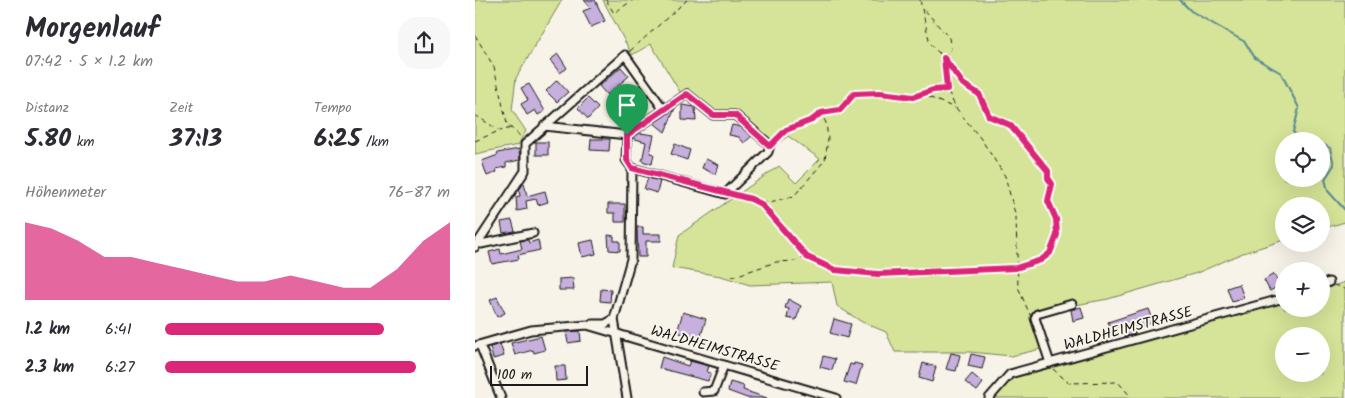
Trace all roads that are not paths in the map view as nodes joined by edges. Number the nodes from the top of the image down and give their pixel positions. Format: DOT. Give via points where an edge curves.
graph roads {
  1 [pos="664,110"];
  2 [pos="544,126"];
  3 [pos="627,135"];
  4 [pos="632,168"];
  5 [pos="533,233"];
  6 [pos="477,245"];
  7 [pos="1275,300"];
  8 [pos="1072,304"];
  9 [pos="614,319"];
  10 [pos="587,325"];
  11 [pos="617,334"];
  12 [pos="478,345"];
  13 [pos="1050,363"];
  14 [pos="724,365"];
  15 [pos="703,392"];
  16 [pos="501,398"];
  17 [pos="627,398"];
  18 [pos="836,398"];
  19 [pos="989,398"];
  1 -- 2 [label="street" via="625,55"];
  1 -- 3 [label="street"];
  1 -- 4 [label="street" via="687,94 713,115 735,115 770,146 768,152 725,194"];
  2 -- 3 [label="street"];
  2 -- 6 [label="street" via="525,144 525,171"];
  3 -- 4 [label="street" via="627,160"];
  4 -- 9 [label="street" via="631,259"];
  5 -- 6 [label="street"];
  7 -- 13 [label="street, WALDHEIMSTRASSE"];
  8 -- 13 [label="street" via="1037,314 1035,318"];
  9 -- 10 [label="street, WALDHEIMSTRASSE" via="605,324"];
  9 -- 11 [label="street"];
  10 -- 11 [label="street, WALDHEIMSTRASSE"];
  10 -- 12 [label="street, WALDHEIMSTRASSE" via="531,330"];
  11 -- 14 [label="street, WALDHEIMSTRASSE"];
  11 -- 17 [label="street"];
  12 -- 16 [label="street"];
  13 -- 19 [label="street, WALDHEIMSTRASSE" via="1010,374"];
  14 -- 15 [label="street" via="715,391"];
  14 -- 18 [label="street, WALDHEIMSTRASSE"];
}
